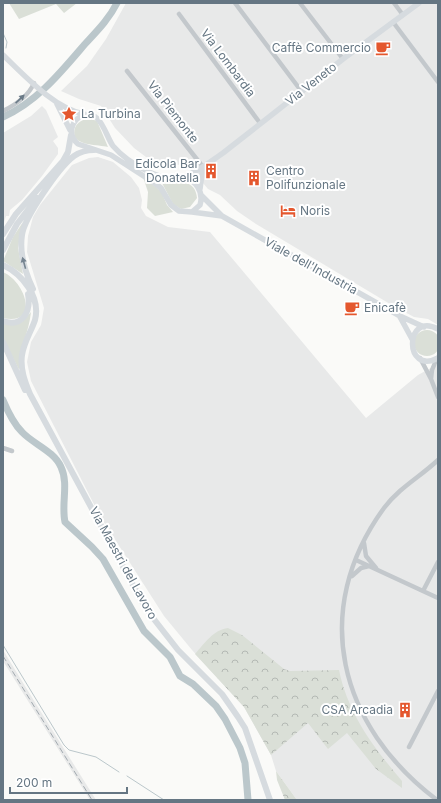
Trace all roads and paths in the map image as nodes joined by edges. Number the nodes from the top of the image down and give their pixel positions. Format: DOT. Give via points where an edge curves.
graph roads {
  1 [pos="235,3"];
  2 [pos="300,3"];
  3 [pos="394,3"];
  4 [pos="419,3"];
  5 [pos="179,14"];
  6 [pos="403,15"];
  7 [pos="393,22"];
  8 [pos="5,57"];
  9 [pos="343,59"];
  10 [pos="127,71"];
  11 [pos="438,82"];
  12 [pos="35,84"];
  13 [pos="302,92"];
  14 [pos="57,104"];
  15 [pos="3,111"];
  16 [pos="84,115"];
  17 [pos="260,123"];
  18 [pos="71,133"];
  19 [pos="94,150"];
  20 [pos="65,162"];
  21 [pos="203,167"];
  22 [pos="183,177"];
  23 [pos="200,192"];
  24 [pos="192,212"];
  25 [pos="222,216"];
  26 [pos="3,234"];
  27 [pos="3,250"];
  28 [pos="3,265"];
  29 [pos="3,269"];
  30 [pos="28,294"];
  31 [pos="36,314"];
  32 [pos="400,316"];
  33 [pos="3,321"];
  34 [pos="424,327"];
  35 [pos="438,329"];
  36 [pos="30,332"];
  37 [pos="412,339"];
  38 [pos="3,342"];
  39 [pos="420,358"];
  40 [pos="437,358"];
  41 [pos="431,379"];
  42 [pos="438,397"];
  43 [pos="50,430"];
  44 [pos="3,448"];
  45 [pos="12,451"];
  46 [pos="437,462"];
  47 [pos="364,542"];
  48 [pos="356,560"];
  49 [pos="438,562"];
  50 [pos="369,566"];
  51 [pos="378,570"];
  52 [pos="351,577"];
  53 [pos="423,591"];
  54 [pos="438,598"];
  55 [pos="438,691"];
  56 [pos="410,747"];
  57 [pos="270,800"];
  58 [pos="437,800"];
  1 -- 13 [label="street"];
  2 -- 9 [label="street"];
  3 -- 6 [label="street"];
  4 -- 6 [label="main road, Via Veneto"];
  5 -- 17 [label="street, Via Lombardia"];
  6 -- 7 [label="main road, Via Veneto"];
  7 -- 9 [label="main road, Via Veneto"];
  7 -- 11 [label="street"];
  8 -- 12 [label="main road, Viale dell'Industria"];
  9 -- 13 [label="main road, Via Veneto"];
  10 -- 21 [label="street, Via Piemonte"];
  12 -- 14 [label="main road, Viale dell'Industria"];
  15 -- 12 [label="street, one-way" via="20,100"];
  13 -- 17 [label="main road, Via Veneto"];
  14 -- 16 [label="main road, Viale dell'Industria"];
  14 -- 18 [label="main road, Viale dell'Industria"];
  16 -- 18 [label="main road" via="76,120"];
  16 -- 22 [label="main road, Viale dell'Industria" via="99,120 113,146 141,167 164,178"];
  17 -- 21 [label="main road, Via Veneto"];
  18 -- 19 [label="main road, Viale dell'Industria" via="78,144"];
  18 -- 20 [label="highway"];
  19 -- 20 [label="highway" via="82,152"];
  19 -- 24 [label="main road, Viale dell'Industria" via="113,156 156,184 176,210"];
  20 -- 26 [label="highway" via="16,214"];
  20 -- 27 [label="highway" via="17,224"];
  31 -- 20 [label="highway, one-way" via="35,295 22,260 22,234 30,214"];
  21 -- 22 [label="main road, Via Veneto"];
  21 -- 23 [label="main road"];
  22 -- 23 [label="main road, Viale dell'Industria" via="192,181"];
  23 -- 24 [label="main road" via="200,205"];
  23 -- 25 [label="main road, Viale dell'Industria"];
  24 -- 25 [label="main road, Viale dell'Industria"];
  25 -- 32 [label="main road, Viale dell'Industria"];
  28 -- 31 [label="highway" via="12,269 26,284 34,299"];
  29 -- 30 [label="highway" via="18,279"];
  30 -- 33 [label="highway" via="28,308 22,320 14,323"];
  30 -- 36 [label="highway" via="32,310"];
  31 -- 36 [label="highway"];
  32 -- 34 [label="main road, Viale dell'Industria"];
  32 -- 37 [label="main road"];
  34 -- 35 [label="main road, Viale dell'Industria"];
  34 -- 37 [label="main road" via="419,329"];
  36 -- 43 [label="highway, Via Maestri del Lavoro" via="22,356 23,375 30,394"];
  37 -- 39 [label="main road" via="412,348"];
  38 -- 43 [label="highway" via="22,386"];
  39 -- 40 [label="main road" via="428,361"];
  39 -- 41 [label="street"];
  40 -- 41 [label="street"];
  41 -- 42 [label="street"];
  43 -- 57 [label="highway, Via Maestri del Lavoro" via="146,609 178,650 222,694 245,728"];
  44 -- 45 [label="street"];
  46 -- 47 [label="street" via="394,495"];
  47 -- 48 [label="street"];
  47 -- 51 [label="street" via="366,556"];
  48 -- 50 [label="street"];
  48 -- 52 [label="street"];
  49 -- 53 [label="street"];
  50 -- 51 [label="street"];
  50 -- 52 [label="street" via="361,568"];
  51 -- 53 [label="street"];
  52 -- 58 [label="street" via="342,618 346,671 356,699 370,730 382,747 411,779"];
  53 -- 54 [label="street"];
  55 -- 56 [label="street"];
}
